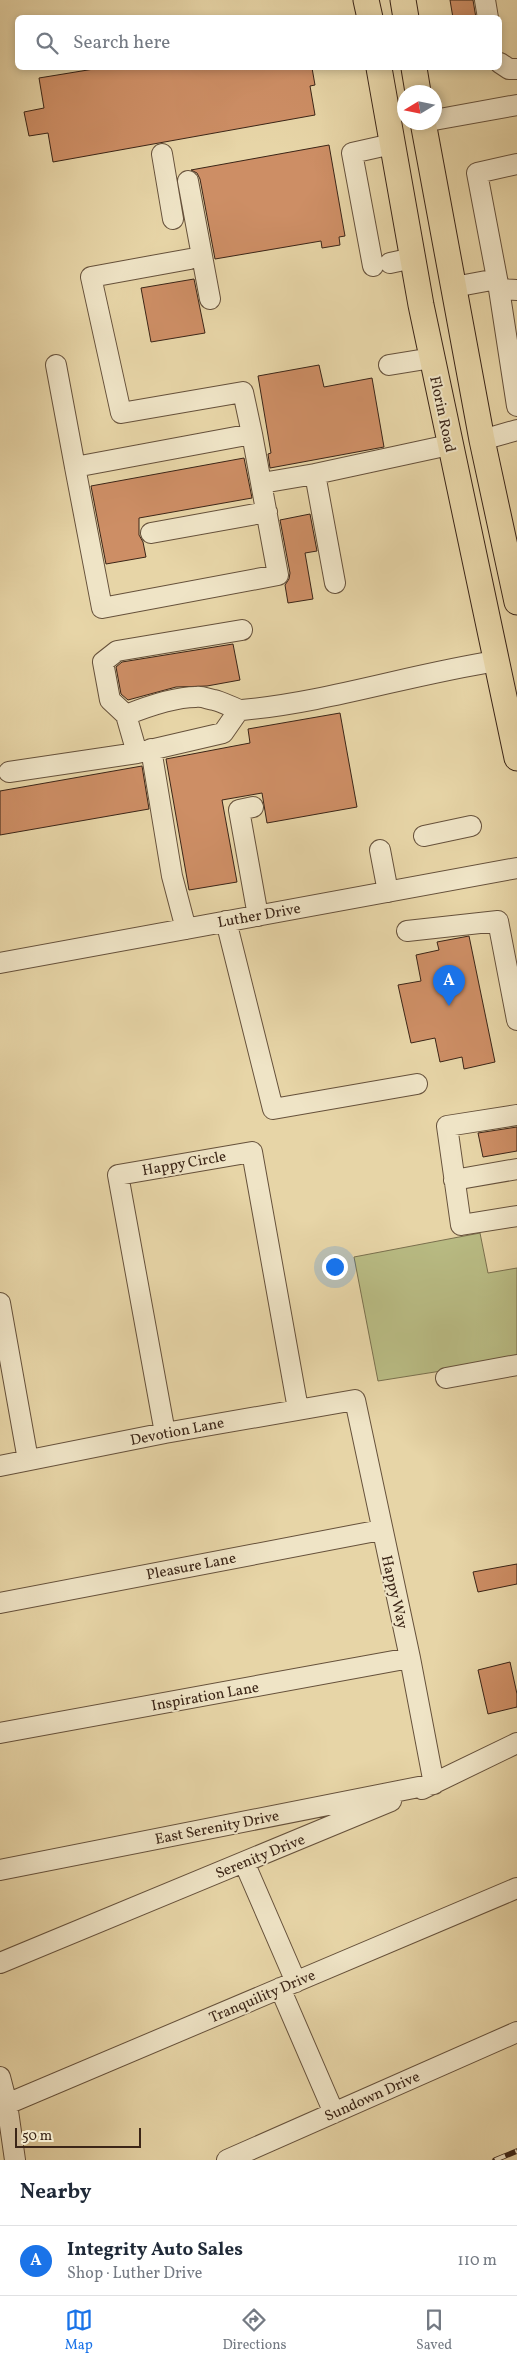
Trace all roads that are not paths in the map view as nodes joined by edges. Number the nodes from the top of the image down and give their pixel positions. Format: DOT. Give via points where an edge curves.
graph roads {
  1 [pos="403,0"];
  2 [pos="485,0"];
  3 [pos="406,15"];
  4 [pos="488,15"];
  5 [pos="502,64"];
  6 [pos="517,69"];
  7 [pos="379,70"];
  8 [pos="389,70"];
  9 [pos="414,70"];
  10 [pos="417,85"];
  11 [pos="397,96"];
  12 [pos="517,105"];
  13 [pos="442,119"];
  14 [pos="424,130"];
  15 [pos="392,144"];
  16 [pos="162,154"];
  17 [pos="517,164"];
  18 [pos="188,181"];
  19 [pos="173,219"];
  20 [pos="446,245"];
  21 [pos="190,259"];
  22 [pos="392,262"];
  23 [pos="504,286"];
  24 [pos="454,287"];
  25 [pos="210,299"];
  26 [pos="432,358"];
  27 [pos="56,365"];
  28 [pos="389,365"];
  29 [pos="517,406"];
  30 [pos="517,430"];
  31 [pos="252,434"];
  32 [pos="482,440"];
  33 [pos="450,445"];
  34 [pos="75,467"];
  35 [pos="315,474"];
  36 [pos="262,483"];
  37 [pos="267,512"];
  38 [pos="151,532"];
  39 [pos="335,583"];
  40 [pos="517,602"];
  41 [pos="242,630"];
  42 [pos="497,661"];
  43 [pos="511,700"];
  44 [pos="239,710"];
  45 [pos="126,715"];
  46 [pos="144,751"];
  47 [pos="517,758"];
  48 [pos="9,772"];
  49 [pos="253,807"];
  50 [pos="471,826"];
  51 [pos="424,836"];
  52 [pos="380,850"];
  53 [pos="517,868"];
  54 [pos="388,892"];
  55 [pos="258,916"];
  56 [pos="226,921"];
  57 [pos="186,929"];
  58 [pos="407,931"];
  59 [pos="0,963"];
  60 [pos="517,1020"];
  61 [pos="418,1084"];
  62 [pos="517,1115"];
  63 [pos="517,1169"];
  64 [pos="454,1180"];
  65 [pos="517,1216"];
  66 [pos="0,1302"];
  67 [pos="517,1365"];
  68 [pos="446,1378"];
  69 [pos="355,1400"];
  70 [pos="298,1409"];
  71 [pos="165,1433"];
  72 [pos="28,1460"];
  73 [pos="0,1466"];
  74 [pos="381,1530"];
  75 [pos="0,1603"];
  76 [pos="410,1658"];
  77 [pos="0,1734"];
  78 [pos="517,1742"];
  79 [pos="434,1784"];
  80 [pos="244,1862"];
  81 [pos="0,1870"];
  82 [pos="517,1888"];
  83 [pos="0,1963"];
  84 [pos="288,1985"];
  85 [pos="517,2032"];
  86 [pos="0,2077"];
  87 [pos="7,2104"];
  88 [pos="334,2113"];
  89 [pos="16,2160"];
  90 [pos="227,2160"];
  1 -- 3 [label="main road"];
  2 -- 4 [label="street"];
  5 -- 6 [label="street"];
  7 -- 15 [label="main road, Florin Road"];
  8 -- 11 [label="main road"];
  9 -- 10 [label="main road"];
  12 -- 13 [label="street"];
  14 -- 20 [label="main road"];
  15 -- 20 [label="main road" via="406,147 412,155 431,233"];
  15 -- 22 [label="main road, Florin Road"];
  15 -- 22 [label="street" via="352,153"];
  16 -- 19 [label="street"];
  17 -- 23 [label="street" via="477,173"];
  18 -- 25 [label="street"];
  20 -- 24 [label="main road"];
  21 -- 31 [label="street" via="91,278 121,413 243,392"];
  22 -- 26 [label="main road, Florin Road"];
  23 -- 24 [label="street"];
  23 -- 29 [label="street"];
  24 -- 32 [label="main road"];
  26 -- 28 [label="street"];
  26 -- 33 [label="main road, Florin Road"];
  27 -- 34 [label="street"];
  30 -- 32 [label="street"];
  31 -- 34 [label="street"];
  31 -- 36 [label="street"];
  32 -- 40 [label="main road"];
  33 -- 35 [label="street"];
  33 -- 42 [label="main road, Florin Road"];
  34 -- 37 [label="street" via="102,608 278,575"];
  35 -- 36 [label="street"];
  35 -- 39 [label="street"];
  36 -- 37 [label="street"];
  37 -- 38 [label="street"];
  41 -- 45 [label="street" via="117,651 103,662 110,700"];
  42 -- 43 [label="main road, Florin Road"];
  42 -- 44 [label="street" via="354,692"];
  43 -- 47 [label="main road, Florin Road"];
  44 -- 45 [label="street" via="226,702 196,696 145,707"];
  44 -- 46 [label="street" via="223,733"];
  45 -- 46 [label="street"];
  46 -- 48 [label="street"];
  46 -- 57 [label="street"];
  49 -- 55 [label="street" via="239,810"];
  50 -- 51 [label="street"];
  52 -- 54 [label="street"];
  53 -- 54 [label="street, Luther Drive"];
  54 -- 55 [label="street, Luther Drive"];
  55 -- 56 [label="street, Luther Drive"];
  56 -- 57 [label="street, Luther Drive"];
  56 -- 61 [label="street" via="273,1109"];
  57 -- 59 [label="street, Luther Drive"];
  58 -- 60 [label="street" via="498,920"];
  62 -- 64 [label="street" via="447,1126"];
  63 -- 64 [label="street"];
  64 -- 65 [label="street" via="461,1225"];
  66 -- 72 [label="street"];
  67 -- 68 [label="street"];
  69 -- 70 [label="street, Devotion Lane"];
  69 -- 74 [label="street, Happy Way"];
  70 -- 71 [label="street, Devotion Lane"];
  70 -- 71 [label="street, Happy Circle" via="252,1152 118,1175"];
  71 -- 72 [label="street, Devotion Lane"];
  72 -- 73 [label="street, Devotion Lane"];
  74 -- 75 [label="street, Pleasure Lane"];
  74 -- 76 [label="street, Happy Way"];
  76 -- 77 [label="street, Inspiration Lane"];
  76 -- 79 [label="street, Happy Way"];
  78 -- 79 [label="street, Serenity Drive"];
  79 -- 80 [label="street, Serenity Drive"];
  79 -- 81 [label="street, East Serenity Drive"];
  80 -- 83 [label="street, Serenity Drive"];
  80 -- 84 [label="street"];
  82 -- 84 [label="street, Tranquility Drive"];
  84 -- 87 [label="street, Tranquility Drive"];
  84 -- 88 [label="street"];
  85 -- 88 [label="street, Sundown Drive"];
  86 -- 87 [label="street"];
  87 -- 89 [label="street"];
  88 -- 90 [label="street, Sundown Drive"];
}
